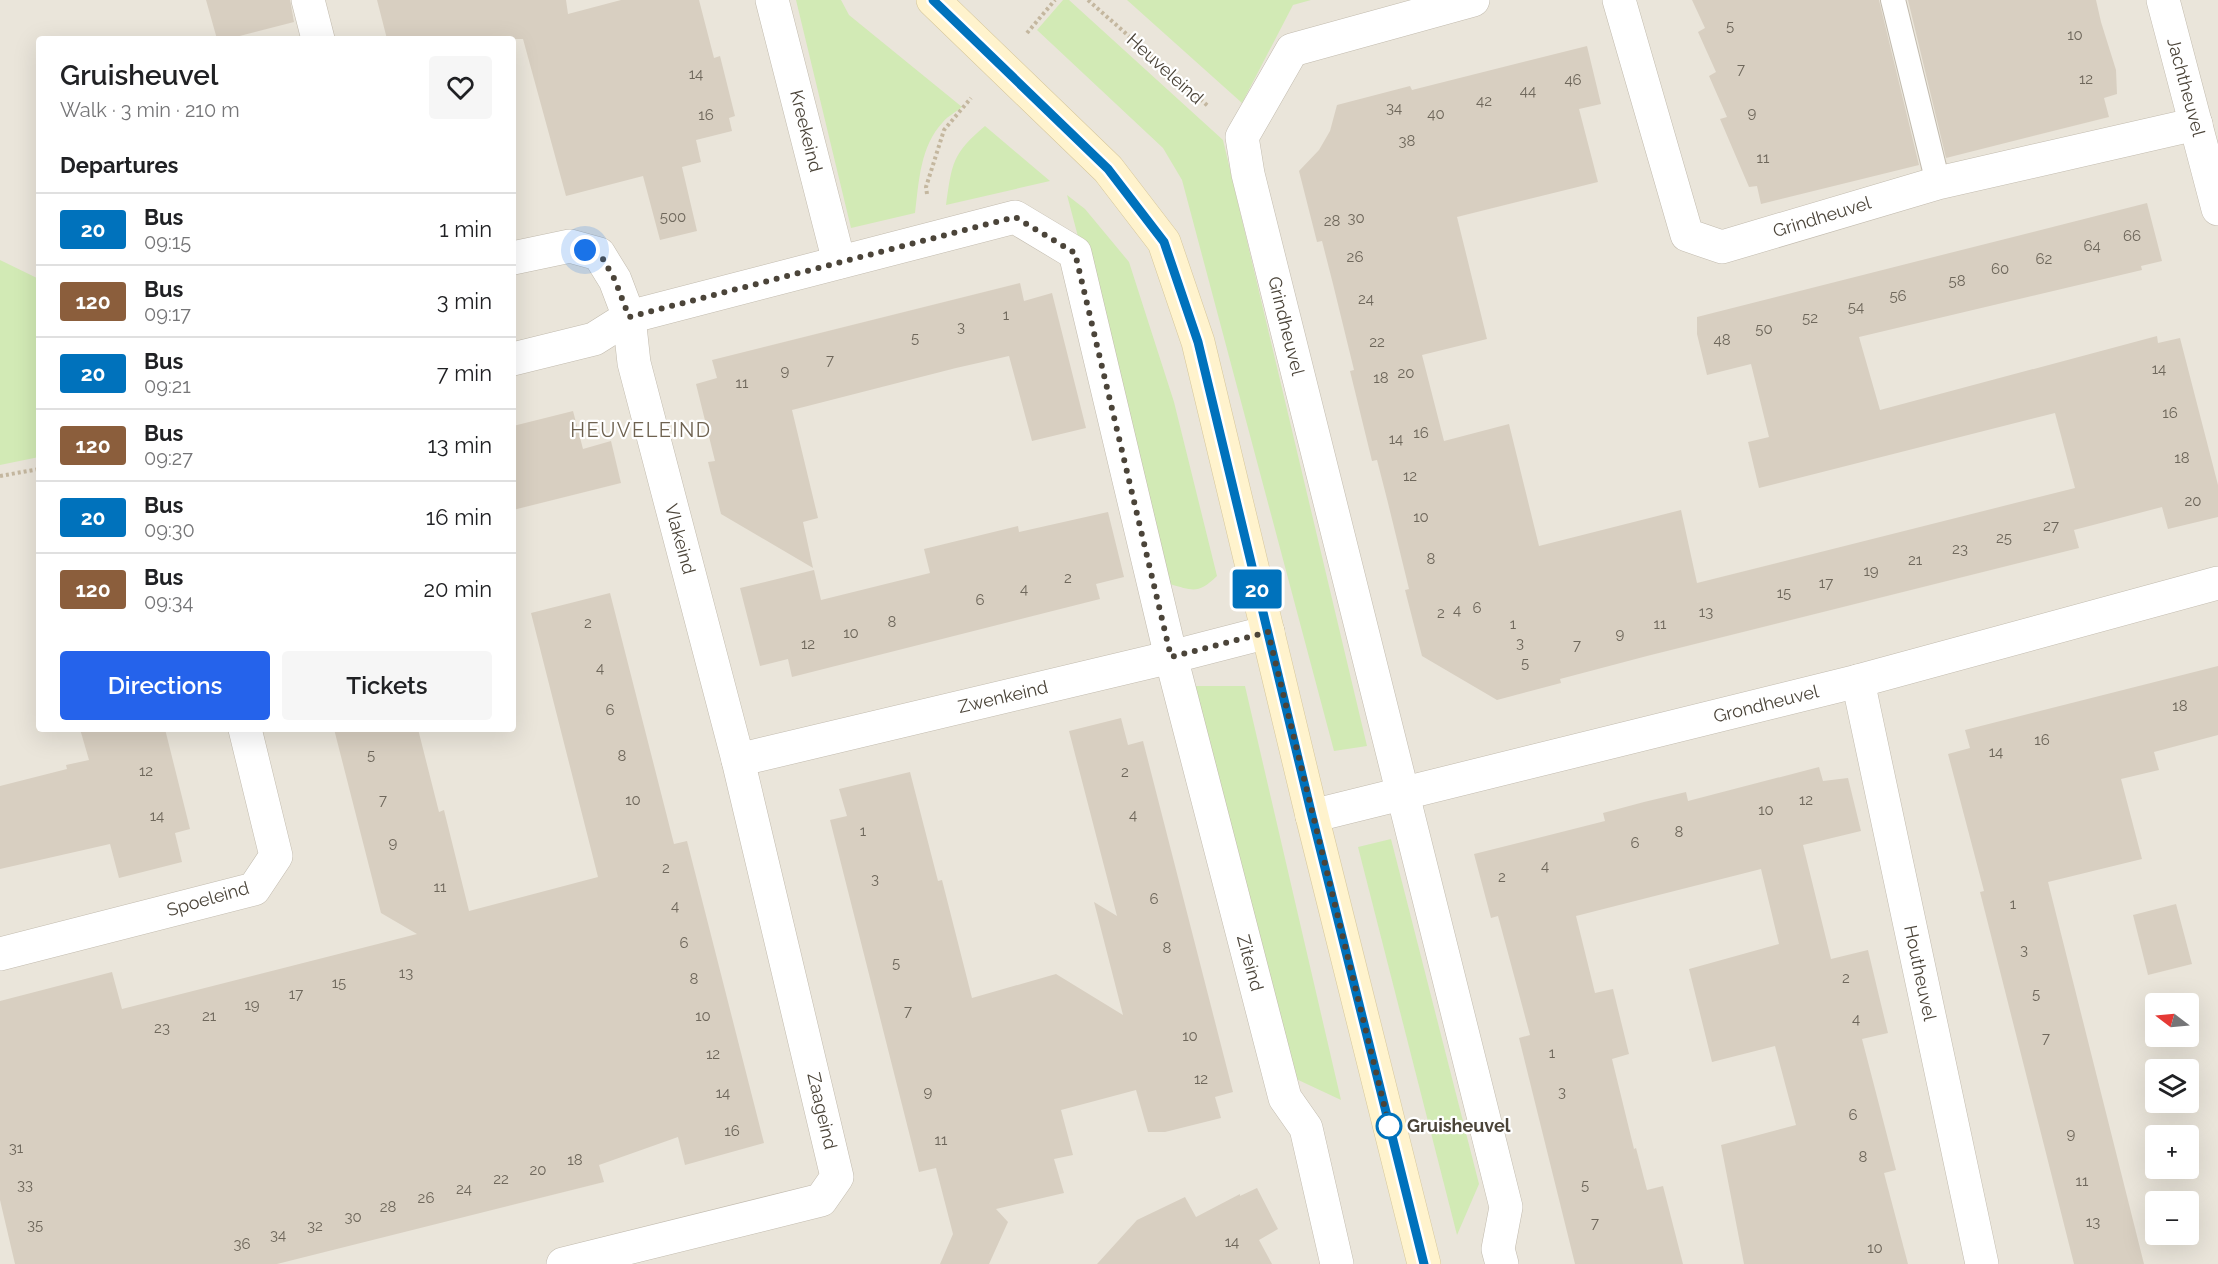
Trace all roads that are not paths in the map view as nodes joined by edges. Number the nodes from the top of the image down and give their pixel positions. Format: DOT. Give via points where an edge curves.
graph roads {
  1 [pos="308,0"];
  2 [pos="772,0"];
  3 [pos="933,0"];
  4 [pos="1473,0"];
  5 [pos="1619,0"];
  6 [pos="1893,0"];
  7 [pos="2163,0"];
  8 [pos="317,36"];
  9 [pos="2196,124"];
  10 [pos="1938,183"];
  11 [pos="2218,209"];
  12 [pos="516,257"];
  13 [pos="839,262"];
  14 [pos="629,317"];
  15 [pos="516,358"];
  16 [pos="2218,583"];
  17 [pos="1268,632"];
  18 [pos="1171,657"];
  19 [pos="1858,681"];
  20 [pos="246,732"];
  21 [pos="738,760"];
  22 [pos="1402,794"];
  23 [pos="1312,816"];
  24 [pos="0,954"];
  25 [pos="563,1264"];
  26 [pos="1337,1264"];
  27 [pos="1424,1264"];
  28 [pos="1502,1264"];
  29 [pos="1982,1264"];
  1 -- 8 [label="street"];
  2 -- 13 [label="street, Kreekeind"];
  3 -- 17 [label="street" via="1108,169 1164,242 1198,342"];
  4 -- 22 [label="street, Grindheuvel" via="1292,50 1242,137"];
  5 -- 10 [label="street, Grindheuvel" via="1687,235 1722,247"];
  6 -- 10 [label="lane"];
  7 -- 9 [label="street, Jachtheuvel"];
  9 -- 10 [label="street, Grindheuvel"];
  9 -- 11 [label="street, Jachtheuvel"];
  12 -- 14 [label="street, Vlakeind" via="570,246 600,254"];
  13 -- 14 [label="street, Ziteind"];
  13 -- 18 [label="street, Ziteind" via="1015,217 1075,253"];
  14 -- 15 [label="street, Ziteind" via="594,339"];
  14 -- 21 [label="street, Vlakeind" via="634,363"];
  16 -- 19 [label="street, Grondheuvel"];
  17 -- 18 [label="street, Zwenkeind"];
  17 -- 23 [label="street"];
  18 -- 21 [label="street, Zwenkeind"];
  18 -- 26 [label="street, Ziteind" via="1285,1098 1306,1128"];
  19 -- 22 [label="street, Grondheuvel"];
  19 -- 29 [label="street, Houtheuvel"];
  20 -- 24 [label="street, Spoeleind" via="276,856 254,889"];
  21 -- 25 [label="street, Zaageind" via="837,1177 821,1200"];
  22 -- 23 [label="street, Grondheuvel"];
  22 -- 28 [label="street" via="1506,1207 1498,1249"];
  23 -- 27 [label="street"];
}
